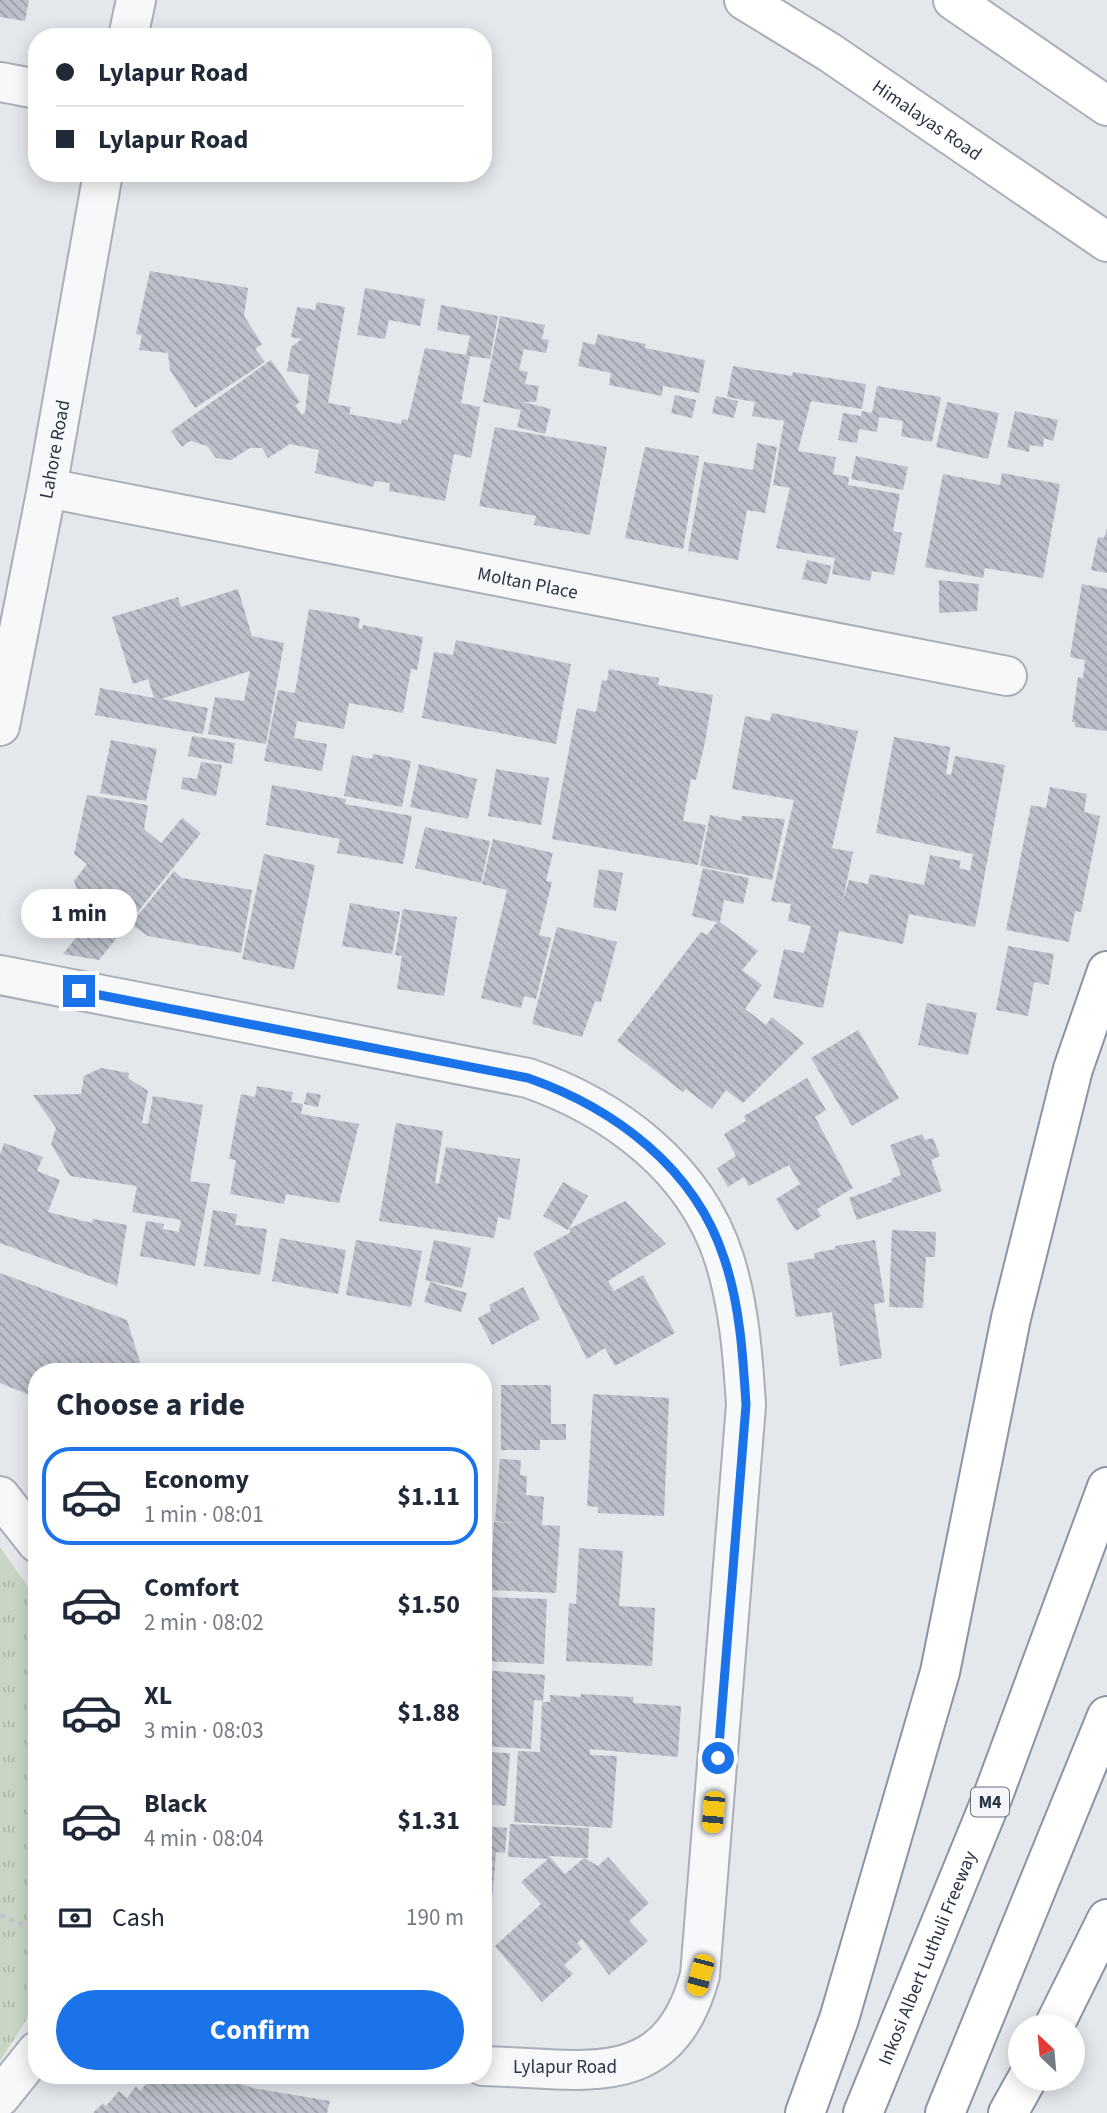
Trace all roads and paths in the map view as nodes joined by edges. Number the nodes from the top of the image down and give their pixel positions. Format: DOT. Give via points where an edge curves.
graph roads {
  1 [pos="136,0"];
  2 [pos="744,0"];
  3 [pos="953,0"];
  4 [pos="130,28"];
  5 [pos="1062,76"];
  6 [pos="0,82"];
  7 [pos="28,87"];
  8 [pos="1107,87"];
  9 [pos="1107,106"];
  10 [pos="101,182"];
  11 [pos="1107,242"];
  12 [pos="47,488"];
  13 [pos="1007,676"];
  14 [pos="0,726"];
  15 [pos="1107,971"];
  16 [pos="0,975"];
  17 [pos="1107,1487"];
  18 [pos="0,1496"];
  19 [pos="28,1532"];
  20 [pos="1107,1716"];
  21 [pos="0,1915"];
  22 [pos="1107,1919"];
  23 [pos="28,1926"];
  24 [pos="1060,2014"];
  25 [pos="28,2062"];
  26 [pos="492,2066"];
  27 [pos="1020,2091"];
  28 [pos="0,2098"];
  29 [pos="805,2113"];
  30 [pos="863,2113"];
  31 [pos="945,2113"];
  32 [pos="1008,2113"];
  1 -- 4 [label="street"];
  2 -- 11 [label="main road, Himalayas Road" via="829,52"];
  3 -- 5 [label="main road"];
  5 -- 8 [label="main road"];
  5 -- 9 [label="main road"];
  6 -- 7 [label="street"];
  10 -- 12 [label="street, Lahore Road"];
  12 -- 13 [label="street, Moltan Place"];
  12 -- 14 [label="street, Lahore Road"];
  15 -- 29 [label="main road" via="1073,1069 1011,1318 940,1672 839,2019"];
  16 -- 26 [label="street, Lylapur Road" via="528,1078 567,1092 640,1139 674,1169 711,1226 737,1314 746,1405 697,1987 684,2020 649,2057 605,2068"];
  17 -- 30 [label="main road, Inkosi Albert Luthuli Freeway / M4" via="994,1793"];
  18 -- 19 [label="street"];
  20 -- 31 [label="main road"];
  21 -- 23 [label="path"];
  22 -- 24 [label="main road"];
  25 -- 28 [label="street"];
  27 -- 32 [label="main road"];
}
